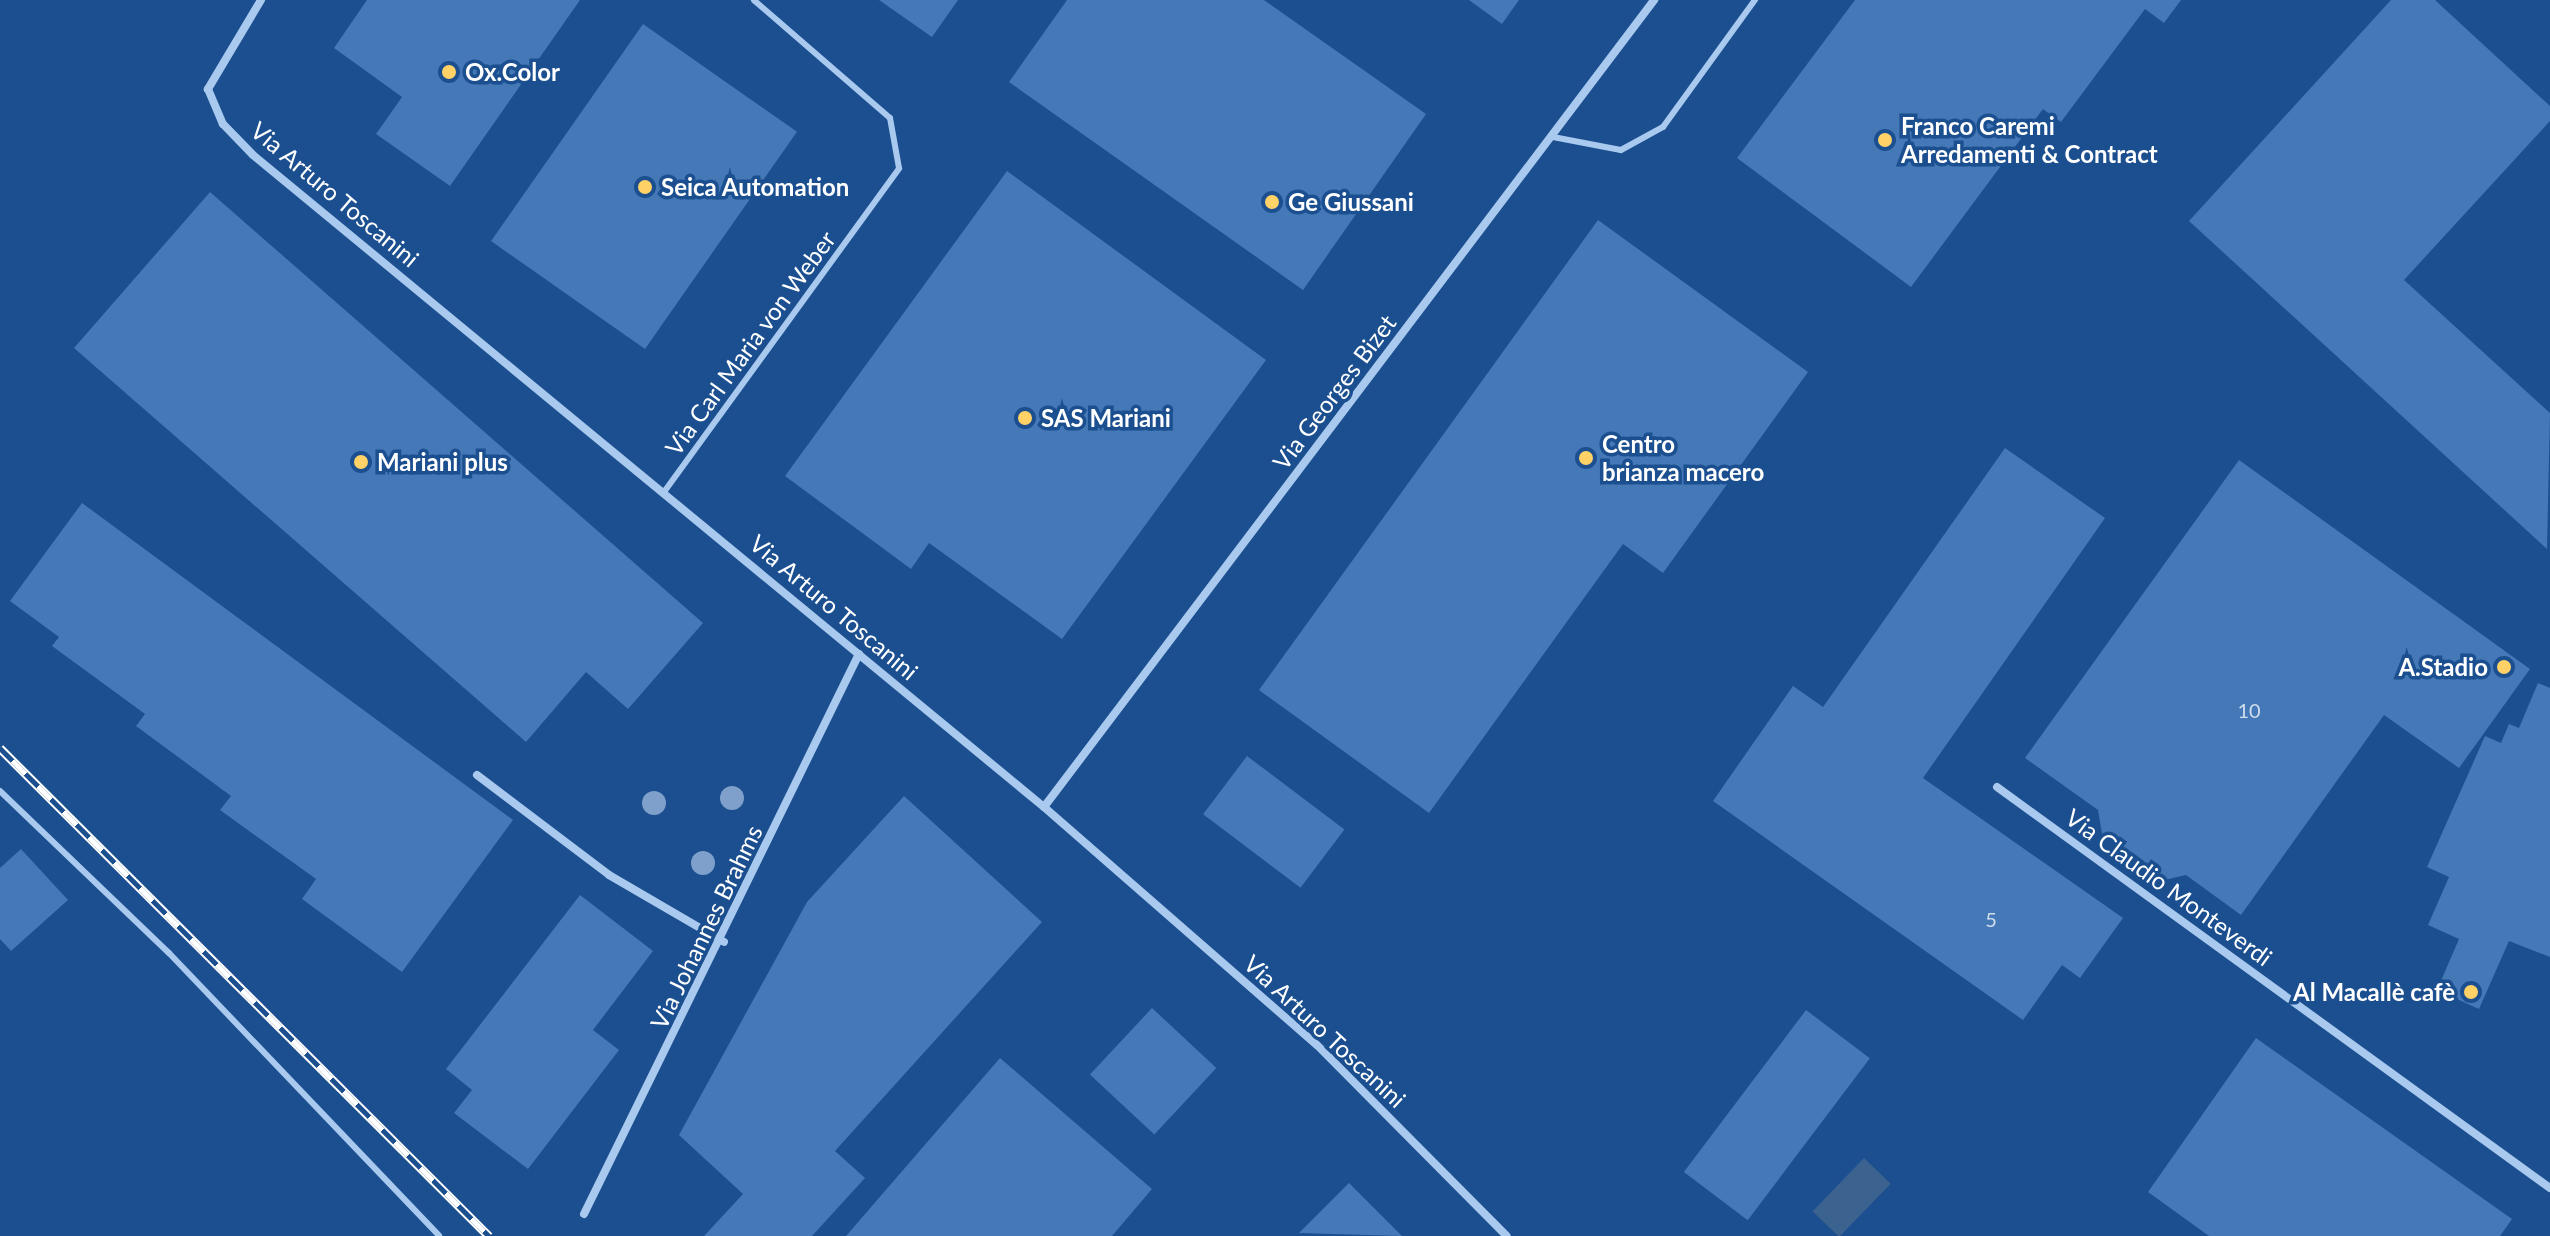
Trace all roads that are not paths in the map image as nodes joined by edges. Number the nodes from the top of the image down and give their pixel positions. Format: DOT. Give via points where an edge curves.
graph roads {
  1 [pos="261,0"];
  2 [pos="754,0"];
  3 [pos="1654,0"];
  4 [pos="1755,0"];
  5 [pos="1553,137"];
  6 [pos="664,492"];
  7 [pos="859,654"];
  8 [pos="477,775"];
  9 [pos="1997,787"];
  10 [pos="0,791"];
  11 [pos="1044,807"];
  12 [pos="724,942"];
  13 [pos="2550,1188"];
  14 [pos="584,1214"];
  15 [pos="439,1236"];
  16 [pos="1507,1236"];
  1 -- 6 [label="street, Via Arturo Toscanini" via="208,89 223,124"];
  2 -- 6 [label="lane, Via Carl Maria von Weber" via="890,118 899,168"];
  3 -- 5 [label="street, Via Georges Bizet"];
  4 -- 5 [label="lane" via="1663,127 1621,150"];
  5 -- 11 [label="street, Via Georges Bizet"];
  6 -- 7 [label="street, Via Arturo Toscanini"];
  7 -- 11 [label="street, Via Arturo Toscanini"];
  7 -- 12 [label="street, Via Johannes Brahms"];
  8 -- 12 [label="street" via="609,875"];
  9 -- 13 [label="street, Via Claudio Monteverdi"];
  10 -- 15 [label="lane" via="169,953"];
  11 -- 16 [label="street, Via Arturo Toscanini" via="1317,1045"];
  12 -- 14 [label="street, Via Johannes Brahms"];
}
